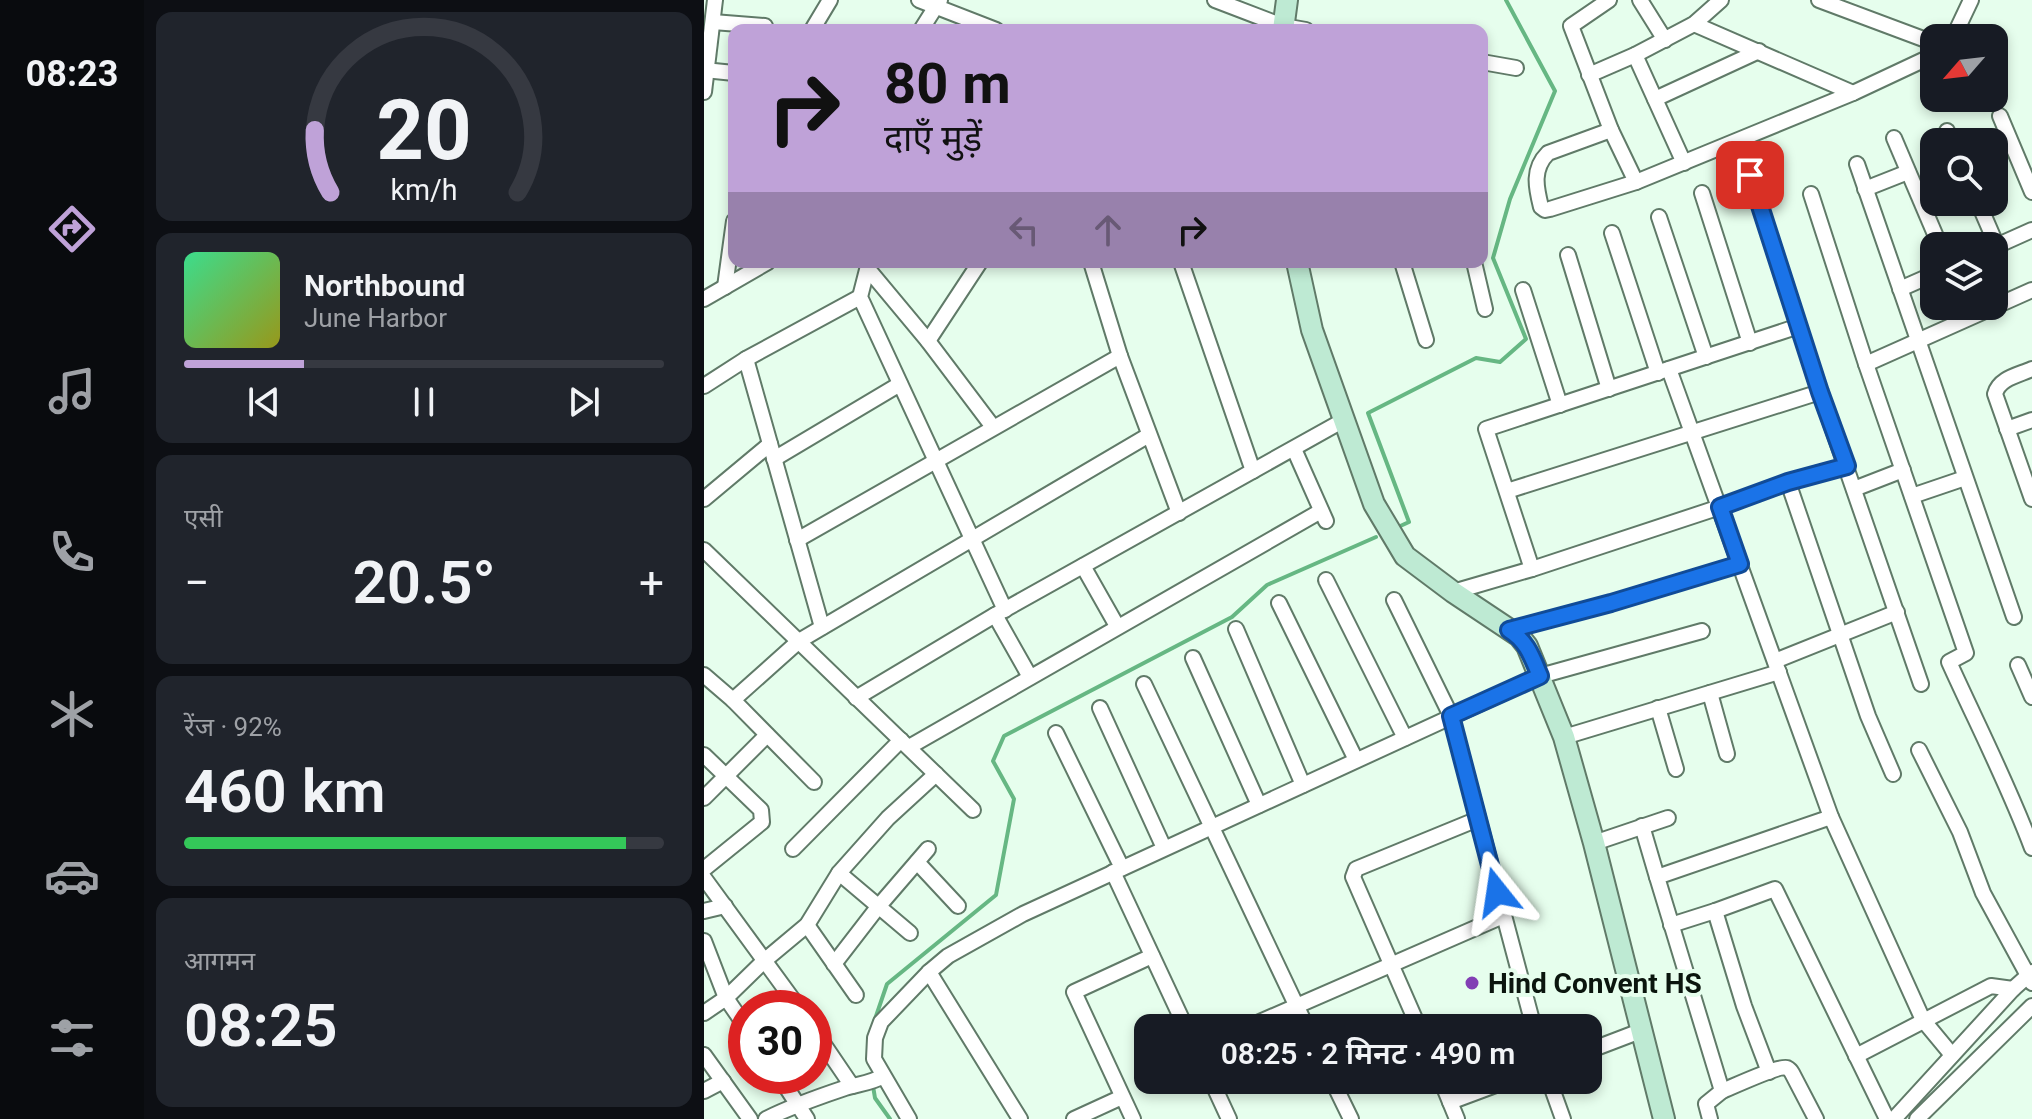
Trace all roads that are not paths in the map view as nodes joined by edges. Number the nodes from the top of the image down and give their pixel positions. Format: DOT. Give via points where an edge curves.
graph roads {
  1 [pos="715,0"];
  2 [pos="830,0"];
  3 [pos="919,0"];
  4 [pos="1215,0"];
  5 [pos="1287,0"];
  6 [pos="1609,0"];
  7 [pos="1640,0"];
  8 [pos="1721,0"];
  9 [pos="1819,0"];
  10 [pos="1869,0"];
  11 [pos="1971,0"];
  12 [pos="939,4"];
  13 [pos="1862,16"];
  14 [pos="713,22"];
  15 [pos="739,24"];
  16 [pos="816,24"];
  17 [pos="925,24"];
  18 [pos="983,24"];
  19 [pos="1273,24"];
  20 [pos="1284,24"];
  21 [pos="1694,24"];
  22 [pos="1960,24"];
  23 [pos="1920,38"];
  24 [pos="1665,40"];
  25 [pos="1759,51"];
  26 [pos="1635,55"];
  27 [pos="1920,62"];
  28 [pos="1488,63"];
  29 [pos="1516,68"];
  30 [pos="705,70"];
  31 [pos="728,72"];
  32 [pos="1589,75"];
  33 [pos="704,92"];
  34 [pos="1853,93"];
  35 [pos="1655,99"];
  36 [pos="2000,116"];
  37 [pos="1611,130"];
  38 [pos="1894,138"];
  39 [pos="1684,163"];
  40 [pos="1857,164"];
  41 [pos="1908,172"];
  42 [pos="1750,175"];
  43 [pos="1636,182"];
  44 [pos="1865,189"];
  45 [pos="2032,192"];
  46 [pos="1702,193"];
  47 [pos="1811,194"];
  48 [pos="1659,217"];
  49 [pos="2032,230"];
  50 [pos="1934,232"];
  51 [pos="1612,233"];
  52 [pos="2008,240"];
  53 [pos="1568,255"];
  54 [pos="728,265"];
  55 [pos="758,268"];
  56 [pos="867,268"];
  57 [pos="870,268"];
  58 [pos="976,268"];
  59 [pos="1089,268"];
  60 [pos="1183,268"];
  61 [pos="1298,268"];
  62 [pos="1404,268"];
  63 [pos="1475,268"];
  64 [pos="1920,280"];
  65 [pos="725,287"];
  66 [pos="1900,289"];
  67 [pos="1523,290"];
  68 [pos="2032,290"];
  69 [pos="860,297"];
  70 [pos="704,299"];
  71 [pos="1485,309"];
  72 [pos="1799,326"];
  73 [pos="1426,340"];
  74 [pos="928,341"];
  75 [pos="1918,341"];
  76 [pos="1750,343"];
  77 [pos="1120,356"];
  78 [pos="1706,357"];
  79 [pos="746,359"];
  80 [pos="1866,364"];
  81 [pos="2032,369"];
  82 [pos="1664,371"];
  83 [pos="706,379"];
  84 [pos="900,384"];
  85 [pos="1609,389"];
  86 [pos="1820,392"];
  87 [pos="1560,405"];
  88 [pos="1344,420"];
  89 [pos="2032,420"];
  90 [pos="993,427"];
  91 [pos="2007,429"];
  92 [pos="1692,432"];
  93 [pos="1149,435"];
  94 [pos="1294,449"];
  95 [pos="772,451"];
  96 [pos="936,461"];
  97 [pos="1847,466"];
  98 [pos="2026,467"];
  99 [pos="1903,470"];
  100 [pos="1253,471"];
  101 [pos="1965,478"];
  102 [pos="1788,482"];
  103 [pos="1854,489"];
  104 [pos="1507,491"];
  105 [pos="1912,496"];
  106 [pos="704,499"];
  107 [pos="2032,499"];
  108 [pos="1720,507"];
  109 [pos="1179,513"];
  110 [pos="972,539"];
  111 [pos="797,540"];
  112 [pos="704,550"];
  113 [pos="1740,564"];
  114 [pos="1083,566"];
  115 [pos="1532,569"];
  116 [pos="1326,580"];
  117 [pos="1453,592"];
  118 [pos="1394,600"];
  119 [pos="1279,603"];
  120 [pos="1897,612"];
  121 [pos="1000,613"];
  122 [pos="2014,617"];
  123 [pos="1117,626"];
  124 [pos="822,627"];
  125 [pos="1236,629"];
  126 [pos="1509,630"];
  127 [pos="1702,631"];
  128 [pos="1841,635"];
  129 [pos="799,641"];
  130 [pos="1193,658"];
  131 [pos="2018,665"];
  132 [pos="1777,666"];
  133 [pos="1540,676"];
  134 [pos="705,677"];
  135 [pos="1030,677"];
  136 [pos="1144,684"];
  137 [pos="1921,684"];
  138 [pos="1710,693"];
  139 [pos="2032,697"];
  140 [pos="856,698"];
  141 [pos="733,700"];
  142 [pos="1100,708"];
  143 [pos="1658,708"];
  144 [pos="1451,716"];
  145 [pos="1056,733"];
  146 [pos="767,735"];
  147 [pos="1564,737"];
  148 [pos="1405,738"];
  149 [pos="905,743"];
  150 [pos="1919,750"];
  151 [pos="1727,754"];
  152 [pos="704,755"];
  153 [pos="1356,760"];
  154 [pos="1676,769"];
  155 [pos="936,774"];
  156 [pos="1893,774"];
  157 [pos="727,776"];
  158 [pos="814,782"];
  159 [pos="1303,785"];
  160 [pos="704,798"];
  161 [pos="1259,805"];
  162 [pos="973,810"];
  163 [pos="1831,817"];
  164 [pos="1668,818"];
  165 [pos="1478,819"];
  166 [pos="1642,826"];
  167 [pos="1212,827"];
  168 [pos="1594,843"];
  169 [pos="1164,848"];
  170 [pos="2032,848"];
  171 [pos="793,849"];
  172 [pos="928,849"];
  173 [pos="917,862"];
  174 [pos="704,869"];
  175 [pos="1117,870"];
  176 [pos="839,873"];
  177 [pos="1657,877"];
  178 [pos="704,878"];
  179 [pos="725,906"];
  180 [pos="958,906"];
  181 [pos="878,907"];
  182 [pos="704,911"];
  183 [pos="1715,911"];
  184 [pos="1503,916"];
  185 [pos="807,925"];
  186 [pos="1671,925"];
  187 [pos="910,933"];
  188 [pos="704,941"];
  189 [pos="1152,956"];
  190 [pos="765,960"];
  191 [pos="834,964"];
  192 [pos="1392,965"];
  193 [pos="929,972"];
  194 [pos="2030,977"];
  195 [pos="2013,989"];
  196 [pos="786,990"];
  197 [pos="856,995"];
  198 [pos="726,998"];
  199 [pos="728,1001"];
  200 [pos="1297,1006"];
  201 [pos="2032,1006"];
  202 [pos="704,1013"];
  203 [pos="1179,1014"];
  204 [pos="1278,1014"];
  205 [pos="1301,1014"];
  206 [pos="1413,1014"];
  207 [pos="1530,1014"];
  208 [pos="1923,1020"];
  209 [pos="1643,1030"];
  210 [pos="1602,1046"];
  211 [pos="704,1055"];
  212 [pos="832,1055"];
  213 [pos="1952,1055"];
  214 [pos="1856,1056"];
  215 [pos="1769,1072"];
  216 [pos="880,1078"];
  217 [pos="723,1081"];
  218 [pos="853,1085"];
  219 [pos="704,1091"];
  220 [pos="1722,1091"];
  221 [pos="792,1094"];
  222 [pos="1217,1094"];
  223 [pos="1339,1094"];
  224 [pos="1447,1094"];
  225 [pos="1471,1094"];
  226 [pos="1554,1094"];
  227 [pos="1122,1097"];
  228 [pos="1450,1102"];
  229 [pos="798,1103"];
  230 [pos="750,1119"];
  231 [pos="766,1119"];
  232 [pos="807,1119"];
  233 [pos="909,1119"];
  234 [pos="1020,1119"];
  235 [pos="1074,1119"];
  236 [pos="1133,1119"];
  237 [pos="1229,1119"];
  238 [pos="1351,1119"];
  239 [pos="1457,1119"];
  240 [pos="1563,1119"];
  241 [pos="1664,1119"];
  242 [pos="1710,1119"];
  243 [pos="1816,1119"];
  244 [pos="1887,1119"];
  245 [pos="1894,1119"];
  246 [pos="1917,1119"];
  1 -- 14 [label="street"];
  2 -- 16 [label="street"];
  3 -- 12 [label="street"];
  4 -- 19 [label="street"];
  5 -- 20 [label="main road"];
  6 -- 32 [label="street" via="1571,26"];
  7 -- 24 [label="street"];
  8 -- 21 [label="street"];
  9 -- 13 [label="street"];
  10 -- 13 [label="street"];
  11 -- 22 [label="street"];
  12 -- 17 [label="street"];
  12 -- 18 [label="street"];
  13 -- 23 [label="street"];
  14 -- 15 [label="street"];
  14 -- 30 [label="street"];
  21 -- 24 [label="street"];
  21 -- 25 [label="street"];
  24 -- 26 [label="street"];
  25 -- 34 [label="street"];
  25 -- 35 [label="street"];
  26 -- 32 [label="street"];
  26 -- 35 [label="street"];
  27 -- 34 [label="street"];
  28 -- 29 [label="street"];
  30 -- 31 [label="street"];
  30 -- 33 [label="street"];
  32 -- 37 [label="street"];
  34 -- 39 [label="street"];
  35 -- 39 [label="street"];
  36 -- 45 [label="street"];
  37 -- 43 [label="street"];
  37 -- 43 [label="street" via="1542,159 1535,184 1541,207 1550,209"];
  38 -- 41 [label="street"];
  39 -- 43 [label="street"];
  40 -- 44 [label="street"];
  41 -- 44 [label="street"];
  41 -- 50 [label="street"];
  42 -- 72 [label="street"];
  44 -- 66 [label="street"];
  46 -- 76 [label="street"];
  47 -- 80 [label="street"];
  48 -- 78 [label="street"];
  49 -- 52 [label="street"];
  51 -- 82 [label="street"];
  53 -- 85 [label="street"];
  54 -- 65 [label="street"];
  55 -- 65 [label="street"];
  56 -- 69 [label="street"];
  57 -- 74 [label="street"];
  58 -- 74 [label="street"];
  59 -- 77 [label="street"];
  60 -- 100 [label="street"];
  61 -- 88 [label="main road" via="1312,330"];
  62 -- 73 [label="street"];
  63 -- 71 [label="street"];
  64 -- 66 [label="street"];
  65 -- 70 [label="street"];
  66 -- 75 [label="street"];
  67 -- 87 [label="street"];
  68 -- 75 [label="street"];
  69 -- 79 [label="street"];
  69 -- 84 [label="street"];
  72 -- 76 [label="street"];
  72 -- 86 [label="street"];
  74 -- 90 [label="street"];
  75 -- 80 [label="street"];
  75 -- 101 [label="street"];
  76 -- 78 [label="street"];
  77 -- 90 [label="street"];
  77 -- 93 [label="street"];
  78 -- 82 [label="street"];
  79 -- 83 [label="street"];
  79 -- 95 [label="street"];
  80 -- 99 [label="street"];
  81 -- 91 [label="street" via="1996,387"];
  82 -- 85 [label="street"];
  82 -- 92 [label="street"];
  84 -- 95 [label="street"];
  84 -- 96 [label="street"];
  85 -- 87 [label="street"];
  86 -- 92 [label="street"];
  86 -- 97 [label="street"];
  87 -- 104 [label="street" via="1486,429"];
  88 -- 94 [label="street"];
  88 -- 117 [label="main road" via="1374,504 1405,556"];
  89 -- 91 [label="street"];
  90 -- 96 [label="street"];
  91 -- 98 [label="street"];
  92 -- 104 [label="street"];
  92 -- 108 [label="street"];
  93 -- 109 [label="street"];
  93 -- 110 [label="street"];
  94 -- 100 [label="street"];
  94 -- 123 [label="street" via="1324,516"];
  95 -- 106 [label="street"];
  95 -- 111 [label="street"];
  96 -- 110 [label="street"];
  96 -- 111 [label="street"];
  97 -- 102 [label="street"];
  97 -- 103 [label="street"];
  98 -- 107 [label="street"];
  99 -- 103 [label="street"];
  99 -- 105 [label="street"];
  100 -- 109 [label="street"];
  101 -- 105 [label="street"];
  101 -- 122 [label="street"];
  102 -- 108 [label="street"];
  102 -- 128 [label="street"];
  103 -- 120 [label="street"];
  104 -- 115 [label="street"];
  105 -- 170 [label="street" via="1966,653 1949,662"];
  108 -- 113 [label="street"];
  108 -- 115 [label="street"];
  109 -- 114 [label="street"];
  110 -- 121 [label="street"];
  110 -- 124 [label="street"];
  111 -- 124 [label="street"];
  112 -- 129 [label="street"];
  113 -- 126 [label="street"];
  113 -- 132 [label="street"];
  114 -- 121 [label="street"];
  114 -- 123 [label="street"];
  115 -- 117 [label="street"];
  116 -- 148 [label="street"];
  117 -- 126 [label="main road"];
  118 -- 144 [label="street"];
  119 -- 153 [label="street"];
  120 -- 128 [label="street"];
  120 -- 137 [label="street"];
  121 -- 135 [label="street"];
  121 -- 140 [label="street"];
  123 -- 135 [label="street"];
  124 -- 129 [label="street"];
  125 -- 159 [label="street"];
  126 -- 133 [label="main road" via="1527,646"];
  127 -- 133 [label="street"];
  128 -- 132 [label="street"];
  128 -- 156 [label="street"];
  129 -- 140 [label="street"];
  129 -- 141 [label="street"];
  130 -- 161 [label="street"];
  131 -- 139 [label="street"];
  132 -- 138 [label="street"];
  132 -- 163 [label="street"];
  133 -- 144 [label="street"];
  133 -- 147 [label="main road"];
  134 -- 141 [label="street"];
  135 -- 149 [label="street"];
  136 -- 167 [label="street"];
  138 -- 143 [label="street"];
  138 -- 151 [label="street"];
  140 -- 149 [label="street"];
  141 -- 146 [label="street"];
  142 -- 169 [label="street"];
  143 -- 147 [label="street"];
  143 -- 154 [label="street"];
  144 -- 148 [label="street"];
  144 -- 165 [label="street"];
  145 -- 175 [label="street"];
  146 -- 157 [label="street"];
  146 -- 158 [label="street"];
  147 -- 168 [label="main road"];
  148 -- 153 [label="street"];
  149 -- 155 [label="street"];
  149 -- 171 [label="street"];
  150 -- 194 [label="street" via="1983,893"];
  152 -- 157 [label="street"];
  153 -- 159 [label="street"];
  155 -- 162 [label="street"];
  155 -- 176 [label="street"];
  157 -- 160 [label="street"];
  157 -- 174 [label="street" via="761,810 762,822"];
  159 -- 161 [label="street"];
  161 -- 167 [label="street"];
  163 -- 177 [label="street"];
  163 -- 208 [label="street"];
  164 -- 166 [label="street"];
  165 -- 184 [label="street"];
  165 -- 192 [label="street" via="1356,869 1353,877"];
  166 -- 168 [label="street"];
  166 -- 177 [label="street"];
  167 -- 169 [label="street"];
  167 -- 200 [label="street"];
  168 -- 209 [label="main road"];
  169 -- 175 [label="street"];
  172 -- 173 [label="street"];
  173 -- 180 [label="street"];
  173 -- 181 [label="street"];
  175 -- 189 [label="street"];
  175 -- 193 [label="street" via="1023,914"];
  176 -- 181 [label="street"];
  176 -- 185 [label="street"];
  177 -- 186 [label="street"];
  178 -- 179 [label="street"];
  179 -- 182 [label="street"];
  179 -- 190 [label="street"];
  181 -- 187 [label="street"];
  181 -- 191 [label="street"];
  183 -- 186 [label="street"];
  183 -- 214 [label="street" via="1775,889"];
  183 -- 215 [label="street"];
  184 -- 192 [label="street"];
  184 -- 207 [label="street"];
  185 -- 190 [label="street"];
  185 -- 191 [label="street"];
  186 -- 220 [label="street"];
  188 -- 198 [label="street"];
  189 -- 203 [label="street"];
  189 -- 227 [label="street" via="1074,992"];
  190 -- 196 [label="street"];
  190 -- 198 [label="street"];
  191 -- 197 [label="street"];
  192 -- 200 [label="street"];
  192 -- 206 [label="street"];
  193 -- 216 [label="street" via="881,1022 874,1059"];
  193 -- 234 [label="street"];
  194 -- 195 [label="street"];
  195 -- 208 [label="street" via="1991,986"];
  195 -- 213 [label="street"];
  198 -- 199 [label="street"];
  198 -- 202 [label="street"];
  200 -- 204 [label="street"];
  200 -- 205 [label="street"];
  201 -- 246 [label="street"];
  208 -- 213 [label="street"];
  208 -- 214 [label="street"];
  209 -- 210 [label="street"];
  209 -- 241 [label="main road"];
  211 -- 217 [label="street"];
  212 -- 218 [label="street"];
  213 -- 245 [label="street"];
  214 -- 244 [label="street"];
  215 -- 220 [label="street"];
  215 -- 243 [label="street" via="1783,1067 1792,1073"];
  216 -- 218 [label="street"];
  216 -- 233 [label="street"];
  217 -- 219 [label="street"];
  217 -- 230 [label="street"];
  218 -- 229 [label="street"];
  220 -- 242 [label="street" via="1706,1104"];
  221 -- 229 [label="street"];
  222 -- 237 [label="street"];
  223 -- 238 [label="street"];
  224 -- 228 [label="street"];
  225 -- 228 [label="street"];
  226 -- 240 [label="street"];
  227 -- 235 [label="street"];
  227 -- 236 [label="street"];
  228 -- 239 [label="street"];
  229 -- 231 [label="street"];
  229 -- 232 [label="street"];
}
